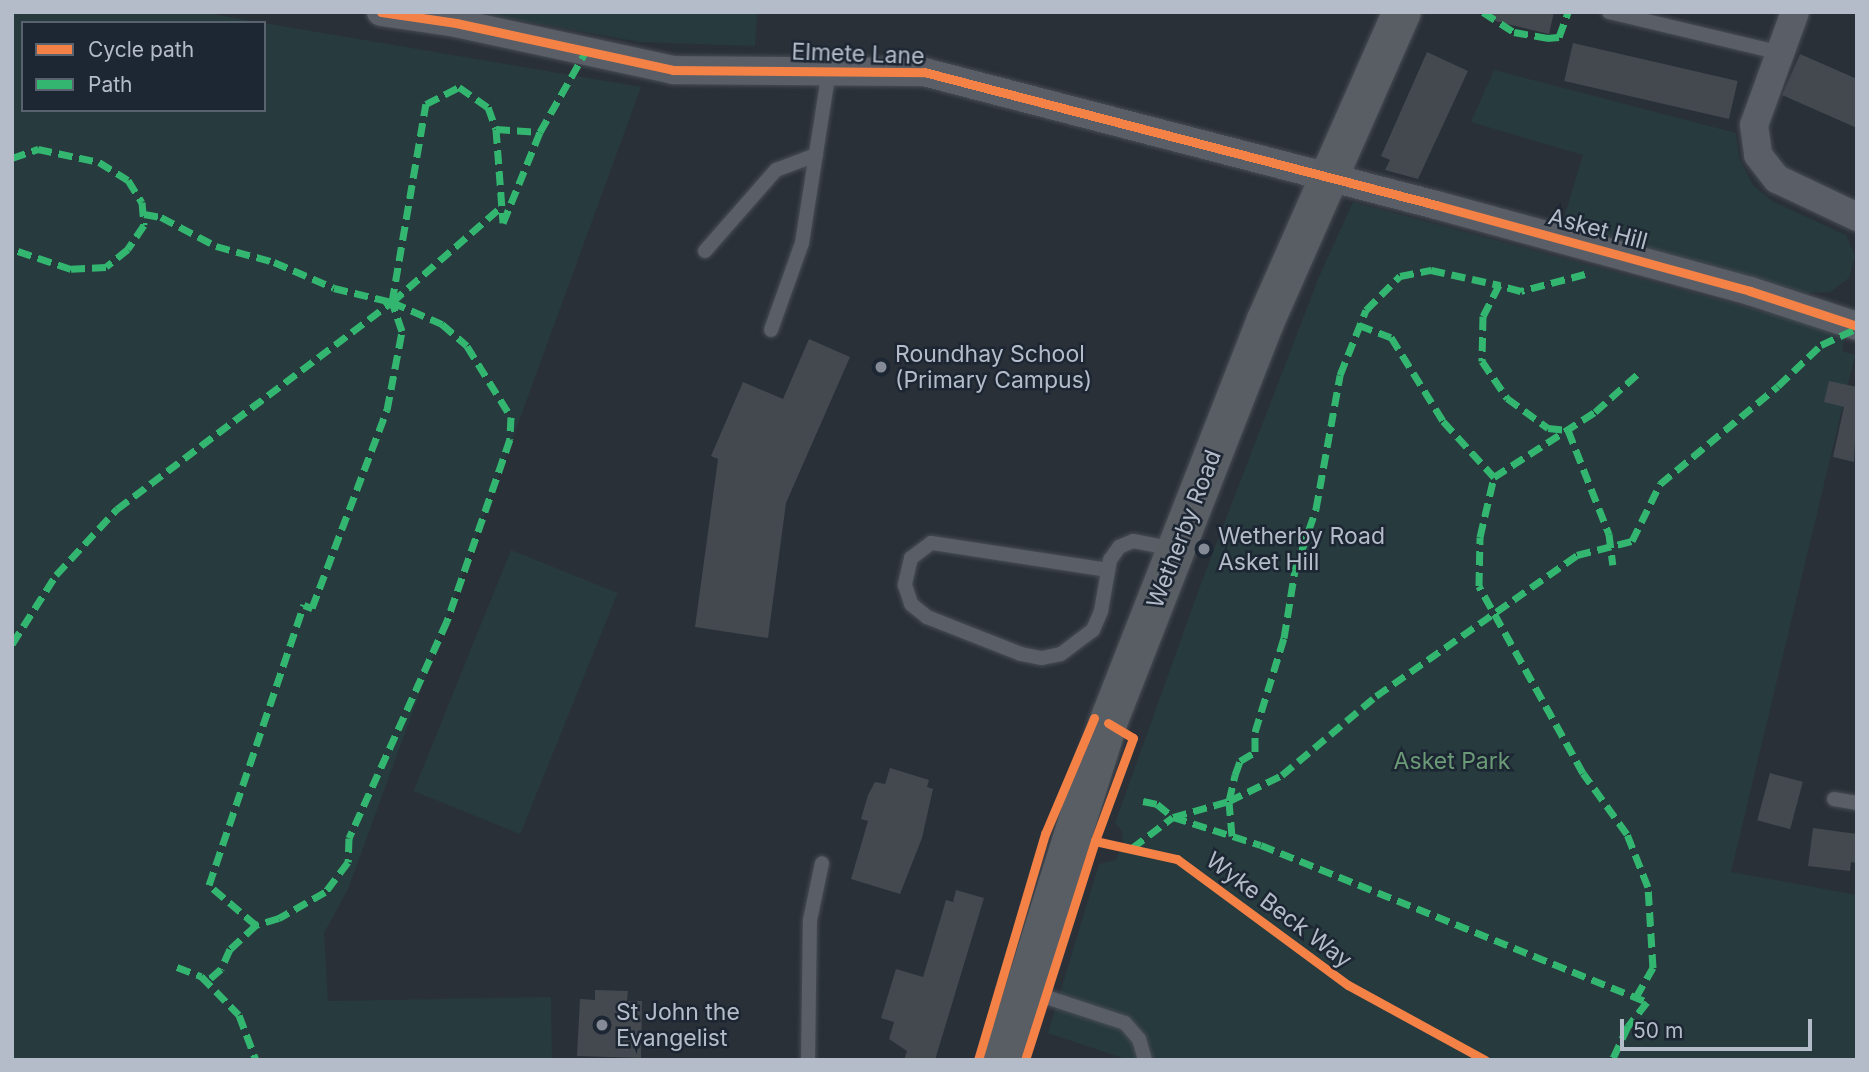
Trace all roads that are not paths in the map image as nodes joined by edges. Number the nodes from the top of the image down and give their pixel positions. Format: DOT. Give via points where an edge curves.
graph roads {
  1 [pos="381,12"];
  2 [pos="1402,12"];
  3 [pos="1609,12"];
  4 [pos="1795,12"];
  5 [pos="1777,52"];
  6 [pos="829,71"];
  7 [pos="816,155"];
  8 [pos="1327,176"];
  9 [pos="1857,217"];
  10 [pos="705,251"];
  11 [pos="1857,326"];
  12 [pos="771,330"];
  13 [pos="1176,549"];
  14 [pos="1108,570"];
  15 [pos="1834,799"];
  16 [pos="1857,803"];
  17 [pos="822,863"];
  18 [pos="1023,990"];
  19 [pos="808,1060"];
  20 [pos="1002,1060"];
  21 [pos="1145,1060"];
  1 -- 6 [label="street, Elmete Lane" via="456,23 673,70"];
  2 -- 8 [label="street, Wetherby Road"];
  3 -- 5 [label="lane"];
  4 -- 5 [label="street"];
  5 -- 9 [label="street" via="1754,125 1758,155 1777,179"];
  6 -- 7 [label="lane"];
  6 -- 8 [label="street, Elmete Lane" via="924,72"];
  7 -- 10 [label="lane" via="776,170"];
  7 -- 12 [label="lane" via="802,243"];
  8 -- 11 [label="street, Asket Hill" via="1750,291"];
  8 -- 13 [label="street, Wetherby Road"];
  13 -- 14 [label="lane" via="1126,543 1113,552"];
  13 -- 18 [label="street, Wetherby Road" via="1097,751"];
  14 -- 14 [label="lane" via="1093,630 1061,654 1042,658 927,617 911,604 905,585 911,558 931,543"];
  15 -- 16 [label="lane"];
  17 -- 19 [label="lane" via="810,920"];
  18 -- 20 [label="street, Wetherby Road"];
  18 -- 21 [label="lane" via="1125,1023 1139,1039"];
}
